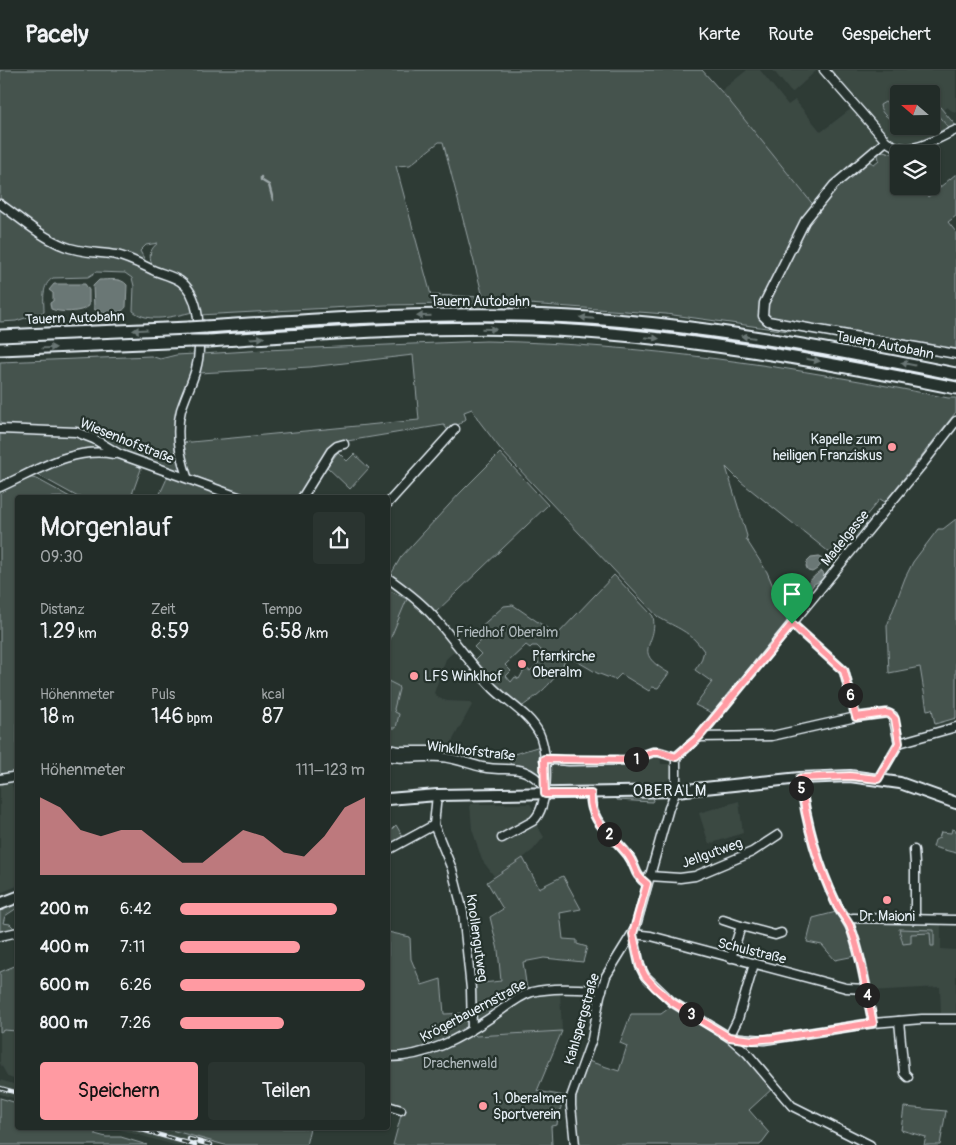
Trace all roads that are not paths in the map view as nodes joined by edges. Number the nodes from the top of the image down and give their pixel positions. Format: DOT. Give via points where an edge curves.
graph roads {
  1 [pos="824,70"];
  2 [pos="956,130"];
  3 [pos="886,141"];
  4 [pos="0,204"];
  5 [pos="0,336"];
  6 [pos="0,349"];
  7 [pos="956,354"];
  8 [pos="956,374"];
  9 [pos="956,388"];
  10 [pos="956,421"];
  11 [pos="0,429"];
  12 [pos="455,429"];
  13 [pos="344,444"];
  14 [pos="118,454"];
  15 [pos="187,477"];
  16 [pos="0,486"];
  17 [pos="233,495"];
  18 [pos="304,495"];
  19 [pos="390,501"];
  20 [pos="390,580"];
  21 [pos="792,624"];
  22 [pos="856,717"];
  23 [pos="956,727"];
  24 [pos="699,737"];
  25 [pos="899,743"];
  26 [pos="390,749"];
  27 [pos="390,756"];
  28 [pos="442,757"];
  29 [pos="676,757"];
  30 [pos="544,759"];
  31 [pos="15,776"];
  32 [pos="800,778"];
  33 [pos="0,779"];
  34 [pos="878,779"];
  35 [pos="545,791"];
  36 [pos="676,792"];
  37 [pos="591,794"];
  38 [pos="437,795"];
  39 [pos="390,799"];
  40 [pos="956,803"];
  41 [pos="434,825"];
  42 [pos="778,835"];
  43 [pos="502,838"];
  44 [pos="390,849"];
  45 [pos="914,850"];
  46 [pos="649,876"];
  47 [pos="647,884"];
  48 [pos="15,897"];
  49 [pos="0,904"];
  50 [pos="915,919"];
  51 [pos="723,920"];
  52 [pos="847,920"];
  53 [pos="956,920"];
  54 [pos="741,926"];
  55 [pos="15,933"];
  56 [pos="781,933"];
  57 [pos="633,934"];
  58 [pos="0,936"];
  59 [pos="731,958"];
  60 [pos="754,964"];
  61 [pos="866,989"];
  62 [pos="602,990"];
  63 [pos="956,1019"];
  64 [pos="899,1021"];
  65 [pos="873,1023"];
  66 [pos="472,1029"];
  67 [pos="729,1037"];
  68 [pos="390,1057"];
  69 [pos="908,1076"];
  70 [pos="390,1107"];
  71 [pos="400,1110"];
  72 [pos="575,1145"];
  73 [pos="870,1145"];
  1 -- 3 [label="street"];
  2 -- 3 [label="street" via="915,149 900,148"];
  3 -- 7 [label="street" via="834,185 805,222 766,298 763,316 768,321 808,329"];
  4 -- 15 [label="street" via="64,246 139,262 187,288 196,311 199,357 179,420 179,452"];
  8 -- 5 [label="highway, Tauern Autobahn, one-way, bridge" via="803,345 576,317 436,315"];
  6 -- 9 [label="highway, Tauern Autobahn, one-way, bridge" via="383,331 530,330 653,338 797,358"];
  10 -- 21 [label="street, Madelgasse"];
  11 -- 14 [label="street, Wiesenhofstraße" via="76,432"];
  12 -- 19 [label="street"];
  13 -- 18 [label="street" via="331,451"];
  14 -- 15 [label="street, Wiesenhofstraße"];
  14 -- 16 [label="street" via="75,454"];
  15 -- 17 [label="street, Wiesenhofstraße"];
  20 -- 30 [label="street" via="431,614 482,676 503,698 525,714 540,734"];
  21 -- 22 [label="street" via="844,671"];
  21 -- 24 [label="street, Madelgasse"];
  22 -- 24 [label="street" via="772,736"];
  22 -- 25 [label="street" via="890,714 895,719"];
  23 -- 25 [label="street"];
  24 -- 29 [label="street, Madelgasse"];
  25 -- 34 [label="street"];
  26 -- 28 [label="street" via="433,751"];
  27 -- 28 [label="street, Winklhofstraße"];
  28 -- 35 [label="street, Winklhofstraße" via="487,768 521,770 531,774"];
  29 -- 30 [label="street" via="653,752 630,760"];
  29 -- 36 [label="street"];
  30 -- 35 [label="street"];
  31 -- 33 [label="street"];
  32 -- 34 [label="main road" via="850,776"];
  32 -- 36 [label="main road"];
  32 -- 52 [label="street" via="816,852 836,904"];
  34 -- 40 [label="main road"];
  35 -- 37 [label="main road"];
  35 -- 38 [label="main road"];
  35 -- 43 [label="street" via="537,817"];
  36 -- 37 [label="main road"];
  36 -- 46 [label="street, Kahlspergstraße"];
  37 -- 47 [label="street" via="592,813 629,856 638,876"];
  38 -- 39 [label="main road"];
  38 -- 41 [label="street, Knollengutweg"];
  41 -- 44 [label="street"];
  41 -- 66 [label="street, Knollengutweg" via="452,869 463,912"];
  42 -- 46 [label="street, Jellgutweg" via="752,852 695,876"];
  45 -- 50 [label="street"];
  46 -- 47 [label="street, Kahlspergstraße"];
  47 -- 57 [label="street, Kahlspergstraße"];
  48 -- 49 [label="main road"];
  50 -- 52 [label="street"];
  50 -- 53 [label="street"];
  51 -- 54 [label="street"];
  52 -- 61 [label="street"];
  54 -- 56 [label="street" via="775,935"];
  54 -- 59 [label="street"];
  55 -- 58 [label="street"];
  57 -- 59 [label="street, Schulstraße"];
  57 -- 62 [label="street, Kahlspergstraße" via="606,976"];
  57 -- 67 [label="street" via="636,955 645,976 672,1002"];
  59 -- 60 [label="street, Schulstraße"];
  60 -- 61 [label="street, Schulstraße" via="846,988"];
  60 -- 67 [label="street" via="738,1019"];
  61 -- 65 [label="street"];
  62 -- 66 [label="street, Krögerbauernstraße" via="533,992"];
  62 -- 72 [label="street, Kahlspergstraße" via="592,1039 572,1097"];
  63 -- 64 [label="street"];
  64 -- 65 [label="street"];
  64 -- 69 [label="street" via="904,1073"];
  65 -- 67 [label="street" via="764,1040"];
  66 -- 68 [label="street, Krögerbauernstraße" via="418,1055"];
  67 -- 73 [label="street" via="747,1052 792,1106"];
  70 -- 71 [label="street"];
}
